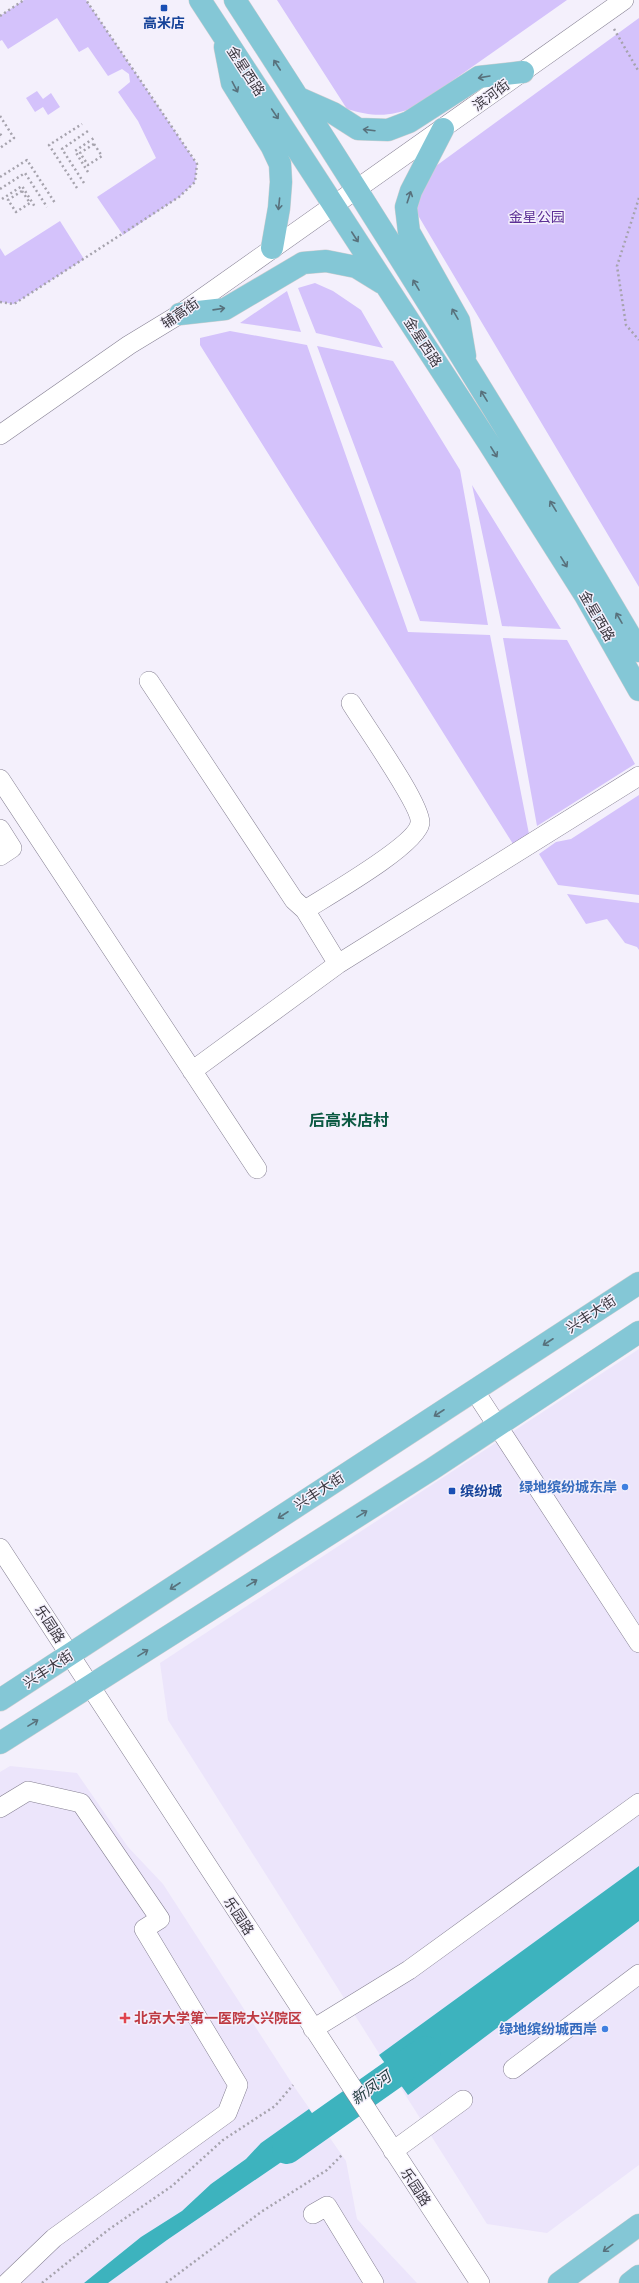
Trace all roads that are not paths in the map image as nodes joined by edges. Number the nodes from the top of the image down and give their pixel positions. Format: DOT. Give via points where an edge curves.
graph roads {
  1 [pos="200,0"];
  2 [pos="235,0"];
  3 [pos="624,0"];
  4 [pos="223,36"];
  5 [pos="523,72"];
  6 [pos="299,98"];
  7 [pos="443,129"];
  8 [pos="357,188"];
  9 [pos="334,204"];
  10 [pos="272,248"];
  11 [pos="387,286"];
  12 [pos="180,314"];
  13 [pos="466,365"];
  14 [pos="0,435"];
  15 [pos="639,652"];
  16 [pos="149,681"];
  17 [pos="639,690"];
  18 [pos="351,703"];
  19 [pos="639,776"];
  20 [pos="0,779"];
  21 [pos="0,829"];
  22 [pos="0,856"];
  23 [pos="305,910"];
  24 [pos="338,964"];
  25 [pos="192,1071"];
  26 [pos="258,1169"];
  27 [pos="639,1282"];
  28 [pos="639,1332"];
  29 [pos="474,1390"];
  30 [pos="496,1427"];
  31 [pos="0,1548"];
  32 [pos="639,1642"];
  33 [pos="70,1655"];
  34 [pos="90,1687"];
  35 [pos="0,1700"];
  36 [pos="0,1744"];
  37 [pos="639,1803"];
  38 [pos="0,1808"];
  39 [pos="639,1974"];
  40 [pos="313,2029"];
  41 [pos="513,2069"];
  42 [pos="462,2100"];
  43 [pos="393,2151"];
  44 [pos="313,2214"];
  45 [pos="639,2225"];
  46 [pos="639,2276"];
  47 [pos="6,2283"];
  48 [pos="374,2283"];
  49 [pos="480,2283"];
  50 [pos="559,2283"];
  51 [pos="630,2283"];
  1 -- 4 [label="main road, 金星西路"];
  6 -- 2 [label="main road, 金星西路, one-way"];
  3 -- 5 [label="street, 滨河街"];
  4 -- 9 [label="main road, 金星西路, one-way"];
  4 -- 10 [label="main road, one-way" via="232,83 280,164 279,208"];
  5 -- 6 [label="main road, one-way" via="479,77 409,122 388,130 358,128 333,113"];
  5 -- 7 [label="street, 滨河街"];
  6 -- 8 [label="main road, 金星西路"];
  7 -- 8 [label="street, 滨河街"];
  13 -- 7 [label="main road, one-way" via="460,321 409,232 406,207 411,191"];
  8 -- 9 [label="street, 辅高街"];
  13 -- 8 [label="main road, 金星西路, one-way"];
  9 -- 10 [label="street, 辅高街"];
  9 -- 11 [label="main road, 金星西路, one-way"];
  10 -- 12 [label="street, 辅高街"];
  12 -- 11 [label="main road, one-way" via="225,309 303,263 326,261 356,266"];
  11 -- 17 [label="main road, 金星西路, one-way" via="585,596"];
  12 -- 14 [label="street, 辅高街" via="129,345"];
  15 -- 13 [label="main road, 金星西路, one-way" via="580,550"];
  16 -- 23 [label="street" via="294,900"];
  18 -- 23 [label="street" via="412,799 420,822 417,832 400,849"];
  19 -- 24 [label="street"];
  20 -- 25 [label="street"];
  21 -- 22 [label="street" via="12,848"];
  23 -- 24 [label="street"];
  24 -- 25 [label="street"];
  25 -- 26 [label="street"];
  27 -- 29 [label="main road, 兴丰大街, one-way"];
  28 -- 30 [label="main road"];
  29 -- 30 [label="street"];
  29 -- 33 [label="main road, 兴丰大街, one-way"];
  30 -- 32 [label="street"];
  34 -- 30 [label="main road, one-way"];
  31 -- 33 [label="street, 乐园路"];
  33 -- 34 [label="street, 乐园路"];
  33 -- 35 [label="main road, 兴丰大街"];
  36 -- 34 [label="main road, one-way"];
  34 -- 40 [label="street, 乐园路"];
  37 -- 40 [label="street" via="409,1970"];
  38 -- 47 [label="street" via="28,1791 81,1803 160,1919 144,1929 238,2085 227,2113 54,2238"];
  39 -- 41 [label="street"];
  40 -- 43 [label="street, 乐园路"];
  42 -- 43 [label="street"];
  43 -- 49 [label="street, 乐园路"];
  44 -- 48 [label="street" via="327,2206"];
  45 -- 50 [label="main road, one-way"];
  46 -- 51 [label="main road"];
}
